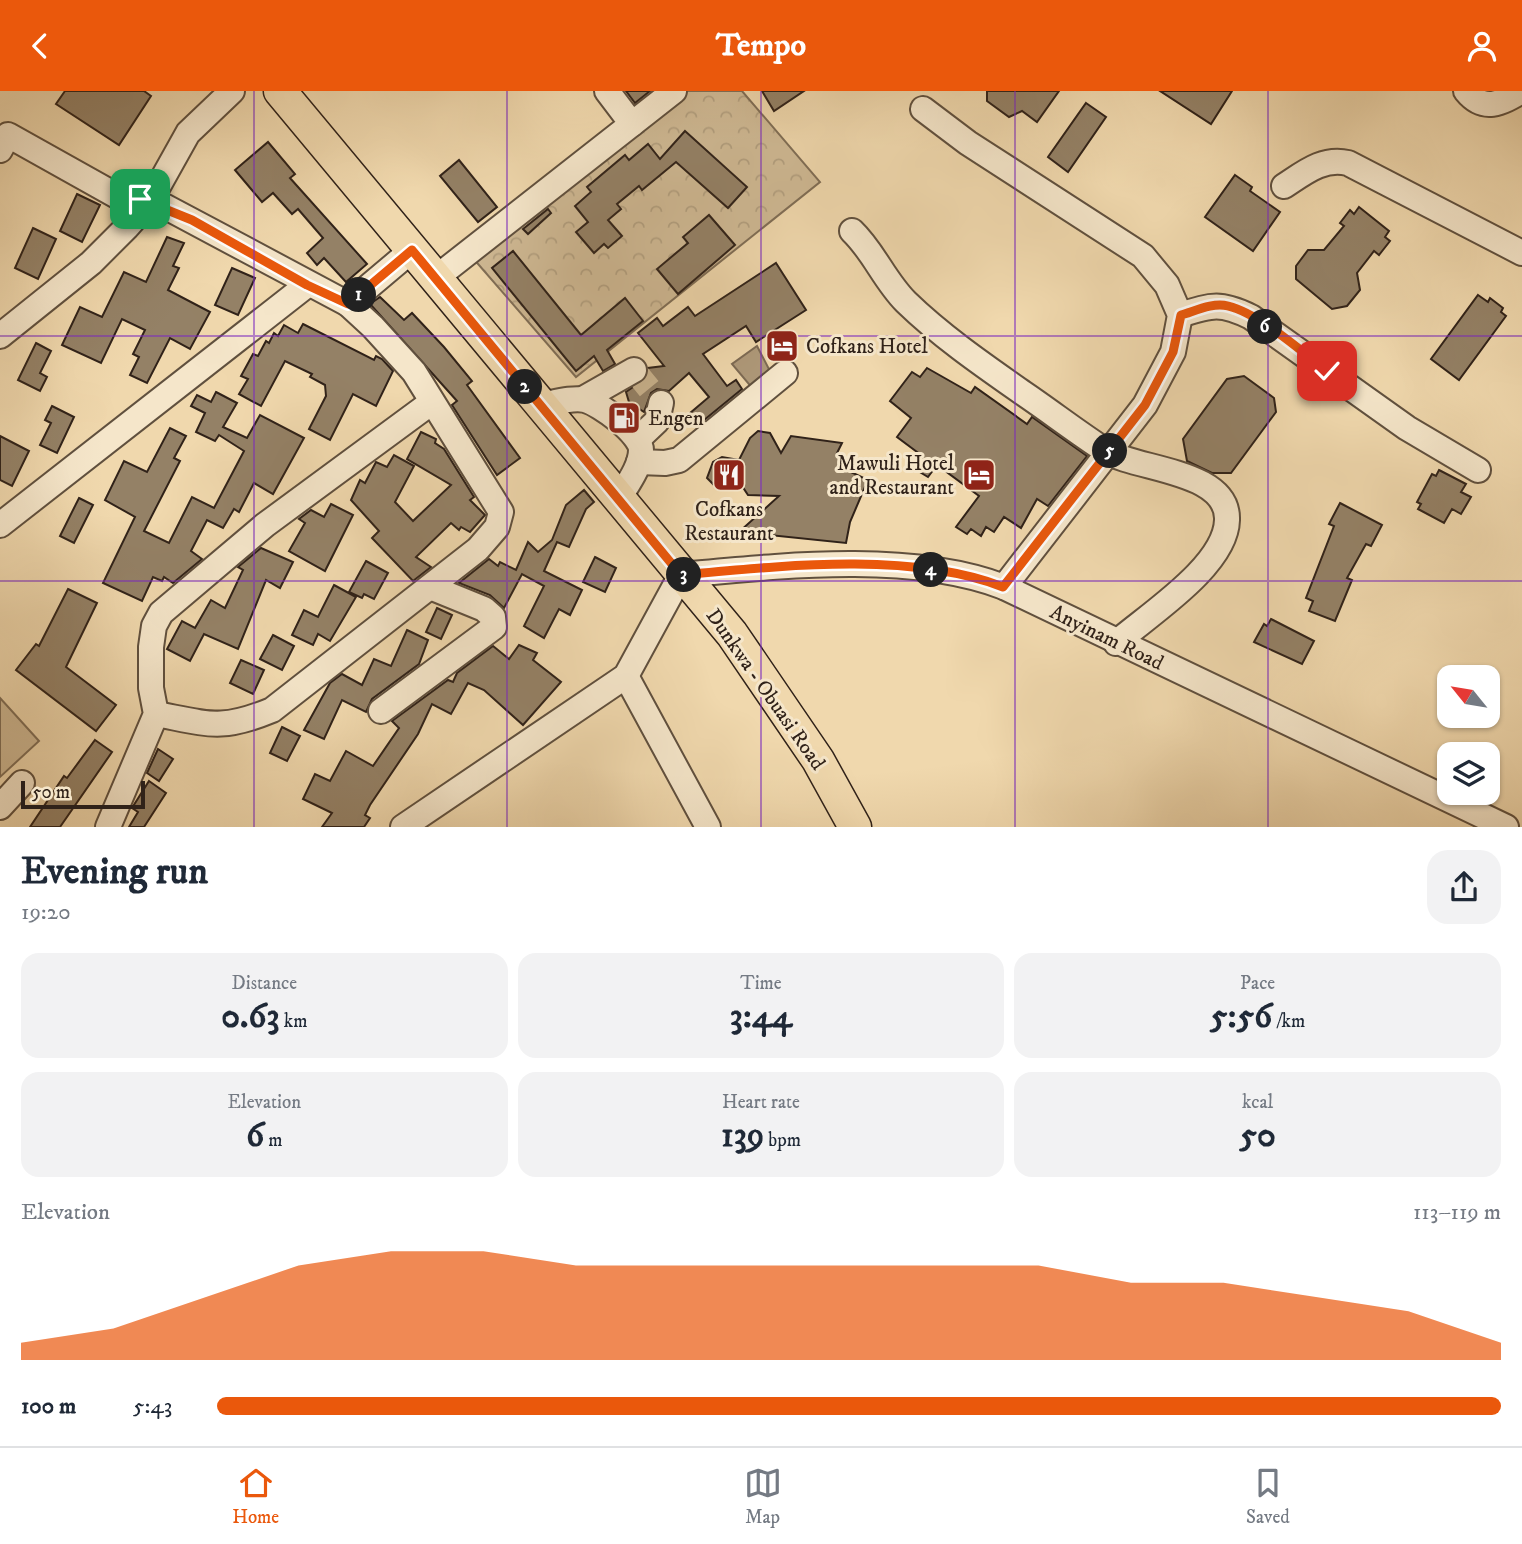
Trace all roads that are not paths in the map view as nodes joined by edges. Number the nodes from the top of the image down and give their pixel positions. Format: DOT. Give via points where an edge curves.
graph roads {
  1 [pos="232,91"];
  2 [pos="607,91"];
  3 [pos="674,91"];
  4 [pos="1466,91"];
  5 [pos="1522,91"];
  6 [pos="283,92"];
  7 [pos="923,109"];
  8 [pos="632,124"];
  9 [pos="0,150"];
  10 [pos="1284,186"];
  11 [pos="150,201"];
  12 [pos="852,231"];
  13 [pos="412,250"];
  14 [pos="1522,253"];
  15 [pos="436,277"];
  16 [pos="307,285"];
  17 [pos="348,304"];
  18 [pos="1181,315"];
  19 [pos="0,336"];
  20 [pos="634,370"];
  21 [pos="785,373"];
  22 [pos="583,400"];
  23 [pos="432,402"];
  24 [pos="661,403"];
  25 [pos="541,405"];
  26 [pos="639,450"];
  27 [pos="1109,453"];
  28 [pos="1478,470"];
  29 [pos="618,500"];
  30 [pos="0,525"];
  31 [pos="681,575"];
  32 [pos="430,587"];
  33 [pos="1003,587"];
  34 [pos="1116,643"];
  35 [pos="626,676"];
  36 [pos="381,711"];
  37 [pos="156,714"];
  38 [pos="22,783"];
  39 [pos="0,807"];
  40 [pos="107,827"];
  41 [pos="403,827"];
  42 [pos="708,827"];
  43 [pos="856,827"];
  44 [pos="1506,827"];
  1 -- 11 [label="street" via="188,133"];
  2 -- 8 [label="street"];
  3 -- 8 [label="street"];
  4 -- 5 [label="street" via="1486,105"];
  6 -- 13 [label="main road, Dunkwa - Obuasi Road"];
  7 -- 18 [label="street" via="1143,256 1167,285"];
  8 -- 15 [label="street"];
  9 -- 11 [label="street" via="8,135 117,196"];
  10 -- 14 [label="street" via="1333,160 1348,163"];
  11 -- 16 [label="street"];
  11 -- 19 [label="street" via="91,263"];
  12 -- 27 [label="street" via="875,256 892,287 922,317"];
  13 -- 15 [label="main road, Dunkwa - Obuasi Road"];
  13 -- 17 [label="street"];
  15 -- 25 [label="main road, Dunkwa - Obuasi Road"];
  16 -- 17 [label="street"];
  16 -- 30 [label="street"];
  17 -- 23 [label="street" via="414,372"];
  18 -- 27 [label="street" via="1161,379"];
  18 -- 28 [label="street" via="1213,305 1228,306 1251,317 1407,428"];
  20 -- 22 [label="street"];
  21 -- 26 [label="street" via="679,460 665,463"];
  22 -- 25 [label="street"];
  22 -- 26 [label="street" via="601,408"];
  23 -- 32 [label="street" via="502,512 489,537"];
  23 -- 37 [label="street" via="265,525 161,613 151,647"];
  24 -- 26 [label="street" via="657,421"];
  25 -- 29 [label="main road, Dunkwa - Obuasi Road"];
  26 -- 29 [label="street"];
  27 -- 33 [label="street"];
  27 -- 34 [label="street" via="1203,484 1222,500 1227,519 1209,563"];
  29 -- 31 [label="main road, Dunkwa - Obuasi Road"];
  31 -- 33 [label="street, Anyinam Road" via="843,564 961,573"];
  31 -- 35 [label="street"];
  31 -- 43 [label="main road, Dunkwa - Obuasi Road" via="732,634 788,713"];
  32 -- 36 [label="street" via="484,610 493,617 494,627"];
  32 -- 37 [label="street" via="272,711 237,725"];
  33 -- 34 [label="street, Anyinam Road"];
  34 -- 44 [label="street, Anyinam Road"];
  35 -- 41 [label="street"];
  35 -- 42 [label="street"];
  37 -- 40 [label="street"];
  38 -- 39 [label="street"];
}
